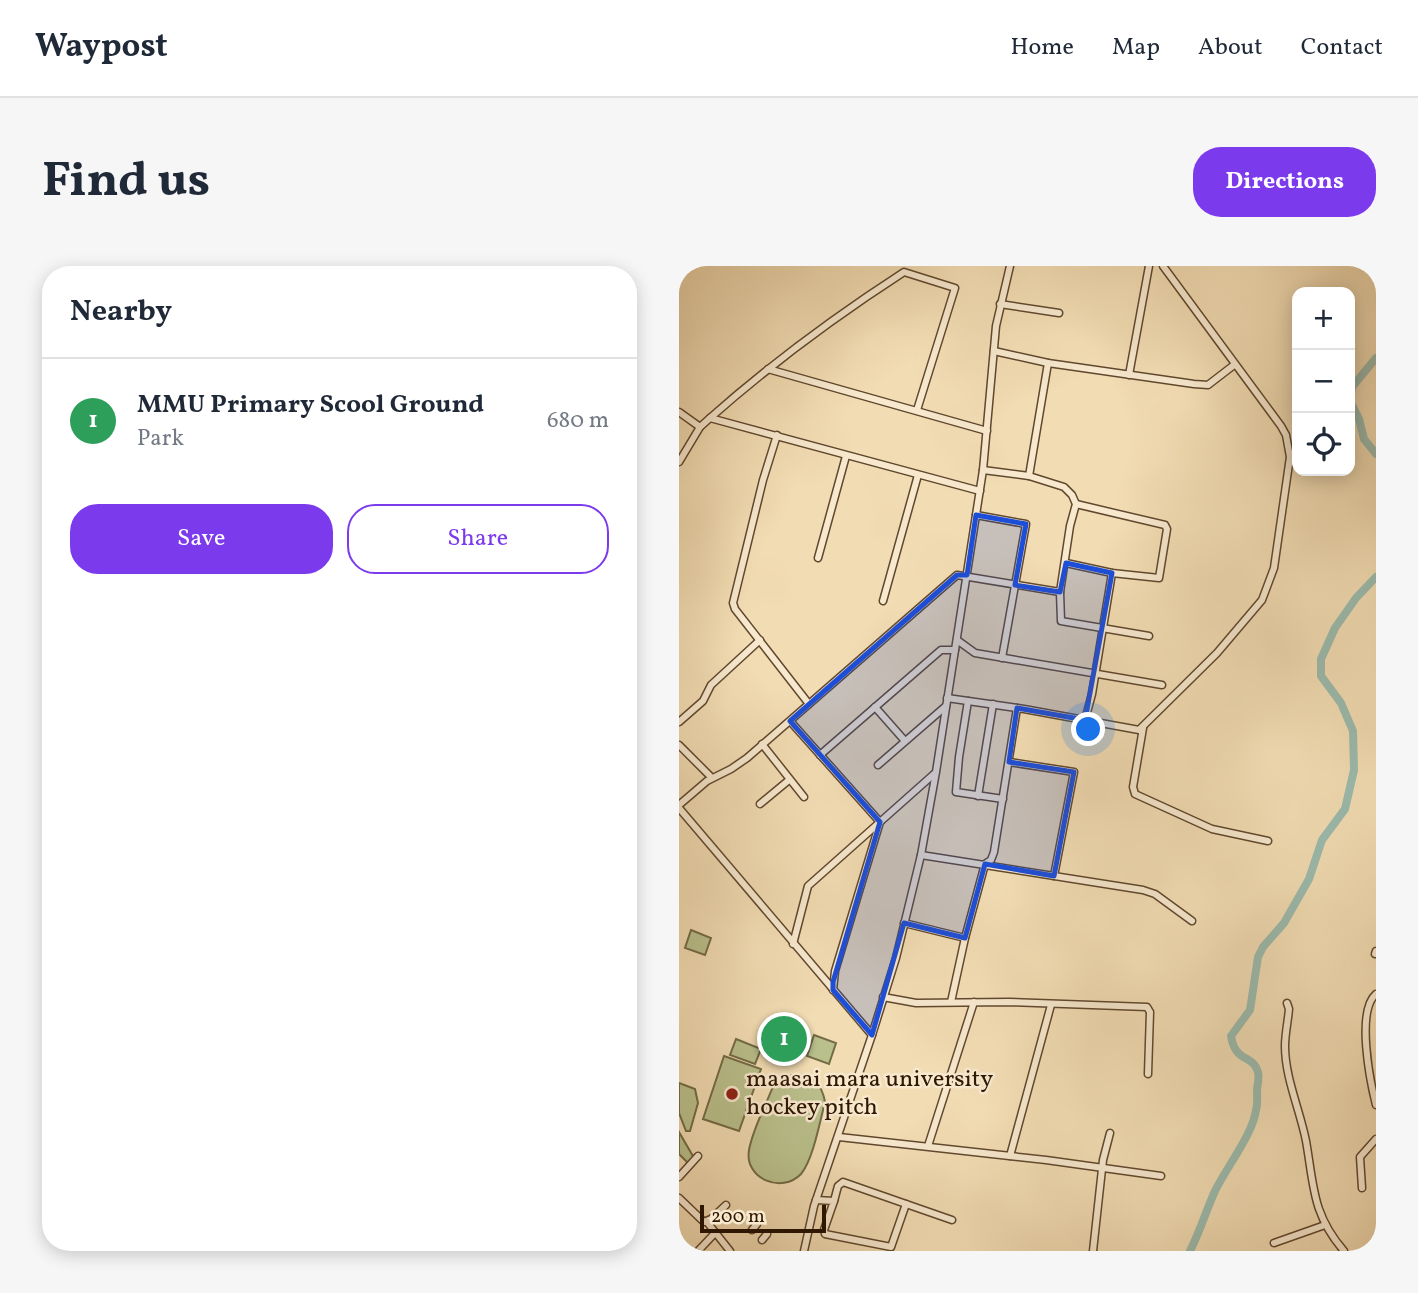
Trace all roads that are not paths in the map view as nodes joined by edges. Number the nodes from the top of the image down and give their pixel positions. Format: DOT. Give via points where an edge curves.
graph roads {
  1 [pos="1010,266"];
  2 [pos="1149,266"];
  3 [pos="1163,266"];
  4 [pos="1000,304"];
  5 [pos="1059,313"];
  6 [pos="994,351"];
  7 [pos="1048,363"];
  8 [pos="1234,365"];
  9 [pos="768,369"];
  10 [pos="1129,374"];
  11 [pos="917,410"];
  12 [pos="679,412"];
  13 [pos="710,418"];
  14 [pos="700,427"];
  15 [pos="987,432"];
  16 [pos="777,435"];
  17 [pos="846,456"];
  18 [pos="679,462"];
  19 [pos="983,470"];
  20 [pos="918,475"];
  21 [pos="1029,476"];
  22 [pos="980,491"];
  23 [pos="1076,504"];
  24 [pos="976,515"];
  25 [pos="818,558"];
  26 [pos="1066,563"];
  27 [pos="1112,573"];
  28 [pos="967,576"];
  29 [pos="1015,584"];
  30 [pos="1060,592"];
  31 [pos="883,601"];
  32 [pos="1103,629"];
  33 [pos="1149,636"];
  34 [pos="760,640"];
  35 [pos="957,640"];
  36 [pos="955,650"];
  37 [pos="1002,657"];
  38 [pos="1094,673"];
  39 [pos="1162,685"];
  40 [pos="947,698"];
  41 [pos="968,701"];
  42 [pos="809,704"];
  43 [pos="992,704"];
  44 [pos="946,706"];
  45 [pos="875,707"];
  46 [pos="1017,708"];
  47 [pos="1085,720"];
  48 [pos="790,721"];
  49 [pos="679,722"];
  50 [pos="1143,728"];
  51 [pos="905,741"];
  52 [pos="762,744"];
  53 [pos="679,745"];
  54 [pos="820,755"];
  55 [pos="1009,762"];
  56 [pos="878,765"];
  57 [pos="936,772"];
  58 [pos="712,778"];
  59 [pos="789,780"];
  60 [pos="978,796"];
  61 [pos="804,797"];
  62 [pos="1003,799"];
  63 [pos="760,804"];
  64 [pos="679,807"];
  65 [pos="880,822"];
  66 [pos="1268,841"];
  67 [pos="921,855"];
  68 [pos="985,864"];
  69 [pos="1054,876"];
  70 [pos="1192,921"];
  71 [pos="904,923"];
  72 [pos="965,938"];
  73 [pos="793,944"];
  74 [pos="833,990"];
  75 [pos="1376,994"];
  76 [pos="883,997"];
  77 [pos="951,1002"];
  78 [pos="974,1002"];
  79 [pos="1287,1003"];
  80 [pos="1051,1005"];
  81 [pos="872,1035"];
  82 [pos="1148,1074"];
  83 [pos="1376,1105"];
  84 [pos="1110,1133"];
  85 [pos="839,1137"];
  86 [pos="1376,1139"];
  87 [pos="927,1146"];
  88 [pos="698,1156"];
  89 [pos="1010,1156"];
  90 [pos="1102,1168"];
  91 [pos="1161,1176"];
  92 [pos="679,1177"];
  93 [pos="1362,1188"];
  94 [pos="816,1200"];
  95 [pos="680,1201"];
  96 [pos="834,1201"];
  97 [pos="906,1203"];
  98 [pos="726,1205"];
  99 [pos="952,1220"];
  100 [pos="707,1222"];
  101 [pos="1325,1225"];
  102 [pos="715,1233"];
  103 [pos="679,1242"];
  104 [pos="1274,1243"];
  105 [pos="689,1251"];
  106 [pos="698,1251"];
  107 [pos="730,1251"];
  108 [pos="804,1251"];
  109 [pos="1093,1251"];
  110 [pos="1344,1251"];
  1 -- 4 [label="street"];
  2 -- 10 [label="street"];
  3 -- 8 [label="street"];
  4 -- 5 [label="street"];
  4 -- 6 [label="street"];
  6 -- 7 [label="street"];
  6 -- 15 [label="street"];
  7 -- 10 [label="street"];
  7 -- 21 [label="street"];
  8 -- 10 [label="street" via="1208,384"];
  8 -- 50 [label="street" via="1281,426 1289,444 1274,568 1262,600 1250,615"];
  9 -- 11 [label="street"];
  9 -- 11 [label="street" via="904,272 955,288"];
  9 -- 13 [label="street"];
  11 -- 15 [label="street"];
  12 -- 14 [label="street"];
  13 -- 14 [label="street"];
  13 -- 16 [label="street"];
  14 -- 18 [label="street"];
  15 -- 19 [label="street"];
  16 -- 17 [label="street"];
  16 -- 34 [label="street" via="733,603"];
  17 -- 20 [label="street"];
  17 -- 25 [label="street"];
  19 -- 21 [label="street"];
  19 -- 22 [label="street"];
  20 -- 22 [label="street"];
  20 -- 31 [label="street"];
  21 -- 23 [label="street" via="1064,486"];
  22 -- 24 [label="street"];
  23 -- 26 [label="street"];
  23 -- 27 [label="street" via="1165,525 1159,578"];
  24 -- 28 [label="street"];
  24 -- 29 [label="street" via="1026,524"];
  26 -- 27 [label="street"];
  26 -- 30 [label="street"];
  27 -- 32 [label="street"];
  28 -- 29 [label="street"];
  28 -- 35 [label="street"];
  28 -- 42 [label="street" via="955,577"];
  29 -- 30 [label="street"];
  29 -- 37 [label="street"];
  30 -- 32 [label="street" via="1061,621"];
  32 -- 33 [label="street"];
  32 -- 38 [label="street"];
  34 -- 42 [label="street"];
  34 -- 49 [label="street"];
  35 -- 36 [label="street"];
  35 -- 37 [label="street" via="971,651"];
  36 -- 40 [label="street"];
  36 -- 45 [label="street" via="941,650"];
  37 -- 38 [label="street"];
  38 -- 39 [label="street"];
  38 -- 47 [label="street"];
  40 -- 41 [label="street"];
  40 -- 44 [label="street"];
  41 -- 43 [label="street"];
  41 -- 60 [label="street" via="956,792"];
  42 -- 48 [label="street"];
  43 -- 46 [label="street"];
  43 -- 60 [label="street"];
  44 -- 51 [label="street"];
  44 -- 57 [label="street"];
  45 -- 51 [label="street"];
  45 -- 54 [label="street"];
  46 -- 47 [label="street"];
  46 -- 55 [label="street"];
  47 -- 50 [label="street"];
  48 -- 52 [label="street"];
  48 -- 54 [label="street"];
  50 -- 66 [label="street" via="1135,794 1212,829"];
  51 -- 56 [label="street"];
  52 -- 58 [label="street"];
  52 -- 59 [label="street"];
  53 -- 58 [label="street"];
  54 -- 65 [label="street"];
  55 -- 62 [label="street"];
  55 -- 69 [label="street" via="1073,772"];
  57 -- 65 [label="street"];
  57 -- 67 [label="street"];
  58 -- 64 [label="street"];
  59 -- 61 [label="street"];
  59 -- 63 [label="street"];
  60 -- 62 [label="street"];
  62 -- 68 [label="street" via="992,857"];
  64 -- 73 [label="street"];
  65 -- 73 [label="street" via="808,886"];
  65 -- 74 [label="street"];
  67 -- 68 [label="street"];
  67 -- 71 [label="street"];
  68 -- 69 [label="street"];
  68 -- 72 [label="street"];
  69 -- 70 [label="street" via="1150,891"];
  71 -- 72 [label="street"];
  71 -- 76 [label="street"];
  72 -- 77 [label="street"];
  73 -- 74 [label="street"];
  74 -- 81 [label="street"];
  75 -- 83 [label="street" via="1365,1025"];
  76 -- 77 [label="street" via="916,1003"];
  76 -- 81 [label="street"];
  77 -- 78 [label="street"];
  78 -- 80 [label="street"];
  78 -- 87 [label="street"];
  79 -- 101 [label="street" via="1288,1071 1316,1204"];
  80 -- 82 [label="street" via="1148,1007"];
  80 -- 89 [label="street"];
  81 -- 85 [label="street"];
  84 -- 90 [label="street"];
  85 -- 87 [label="street"];
  85 -- 94 [label="street"];
  86 -- 93 [label="street" via="1360,1157"];
  87 -- 89 [label="street"];
  88 -- 92 [label="street"];
  89 -- 90 [label="street"];
  90 -- 91 [label="street"];
  90 -- 109 [label="street"];
  94 -- 96 [label="street"];
  94 -- 108 [label="street"];
  95 -- 100 [label="street"];
  96 -- 97 [label="street" via="843,1182"];
  96 -- 97 [label="street" via="825,1234 891,1247"];
  97 -- 99 [label="street"];
  98 -- 100 [label="street"];
  100 -- 102 [label="street"];
  101 -- 104 [label="street"];
  101 -- 110 [label="street"];
  102 -- 106 [label="street"];
  102 -- 107 [label="street"];
  103 -- 105 [label="street"];
}
